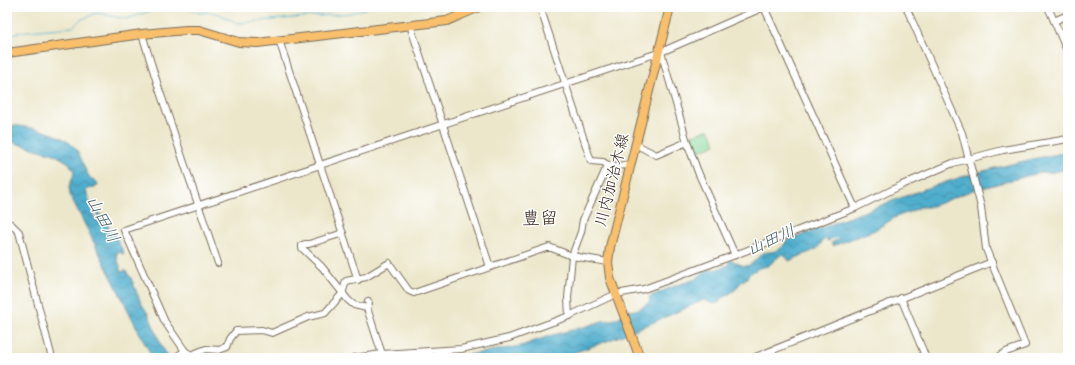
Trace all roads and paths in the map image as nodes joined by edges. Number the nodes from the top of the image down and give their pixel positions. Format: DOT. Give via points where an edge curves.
graph roads {
  1 [pos="479,7"];
  2 [pos="540,7"];
  3 [pos="670,7"];
  4 [pos="764,7"];
  5 [pos="906,7"];
  6 [pos="1048,7"];
  7 [pos="1068,15"];
  8 [pos="1054,21"];
  9 [pos="410,25"];
  10 [pos="142,34"];
  11 [pos="280,40"];
  12 [pos="7,53"];
  13 [pos="659,53"];
  14 [pos="1068,53"];
  15 [pos="565,84"];
  16 [pos="442,125"];
  17 [pos="1068,139"];
  18 [pos="687,142"];
  19 [pos="635,144"];
  20 [pos="969,161"];
  21 [pos="321,165"];
  22 [pos="630,165"];
  23 [pos="610,166"];
  24 [pos="198,206"];
  25 [pos="855,208"];
  26 [pos="7,225"];
  27 [pos="343,233"];
  28 [pos="735,255"];
  29 [pos="572,256"];
  30 [pos="608,262"];
  31 [pos="992,262"];
  32 [pos="218,264"];
  33 [pos="490,267"];
  34 [pos="358,280"];
  35 [pos="342,294"];
  36 [pos="616,295"];
  37 [pos="901,298"];
  38 [pos="368,301"];
  39 [pos="367,308"];
  40 [pos="569,316"];
  41 [pos="184,351"];
  42 [pos="382,354"];
  43 [pos="193,356"];
  44 [pos="52,358"];
  45 [pos="174,358"];
  46 [pos="354,358"];
  47 [pos="640,358"];
  48 [pos="753,358"];
  49 [pos="926,358"];
  50 [pos="997,358"];
  1 -- 9 [label="main road" via="447,21"];
  2 -- 15 [label="street"];
  3 -- 13 [label="main road, 川内加治木線"];
  4 -- 13 [label="street"];
  4 -- 25 [label="street"];
  5 -- 20 [label="street" via="962,133"];
  6 -- 8 [label="street"];
  7 -- 8 [label="street"];
  8 -- 14 [label="street"];
  9 -- 11 [label="main road"];
  9 -- 16 [label="street"];
  10 -- 11 [label="main road" via="199,30 239,42 257,44"];
  10 -- 12 [label="main road"];
  10 -- 24 [label="street"];
  11 -- 21 [label="street"];
  13 -- 15 [label="street"];
  13 -- 18 [label="street"];
  13 -- 19 [label="main road, 川内加治木線"];
  15 -- 16 [label="street"];
  15 -- 23 [label="street" via="590,161 603,162"];
  16 -- 21 [label="street"];
  16 -- 33 [label="street"];
  17 -- 20 [label="street" via="1003,150"];
  18 -- 19 [label="street" via="656,156"];
  18 -- 28 [label="street"];
  19 -- 22 [label="main road, 川内加治木線"];
  20 -- 25 [label="street" via="953,163"];
  20 -- 31 [label="street" via="982,207 986,248"];
  21 -- 24 [label="street"];
  21 -- 27 [label="street"];
  22 -- 23 [label="street"];
  22 -- 30 [label="main road, 川内加治木線"];
  23 -- 29 [label="street" via="604,172 583,220"];
  24 -- 32 [label="street"];
  24 -- 41 [label="street" via="124,230 165,322"];
  25 -- 28 [label="street"];
  26 -- 44 [label="street" via="11,224 19,232"];
  27 -- 34 [label="street"];
  27 -- 35 [label="street" via="302,245"];
  28 -- 36 [label="street" via="644,289"];
  29 -- 30 [label="street"];
  29 -- 33 [label="street" via="549,247"];
  29 -- 40 [label="street"];
  30 -- 36 [label="main road, 川内加治木線"];
  31 -- 37 [label="street"];
  31 -- 50 [label="street" via="1025,345"];
  33 -- 34 [label="street" via="414,293 409,291 389,263 366,278"];
  34 -- 35 [label="street" via="346,281"];
  35 -- 39 [label="street" via="354,305"];
  35 -- 43 [label="street" via="325,314 308,317 272,333 262,330 236,331 227,347 219,350 206,349"];
  36 -- 40 [label="street"];
  36 -- 47 [label="main road, 川内加治木線"];
  37 -- 48 [label="street"];
  37 -- 49 [label="street"];
  38 -- 39 [label="street"];
  39 -- 42 [label="street"];
  40 -- 42 [label="street" via="509,338 461,349"];
  41 -- 43 [label="street"];
  41 -- 45 [label="street"];
  42 -- 46 [label="street"];
}
